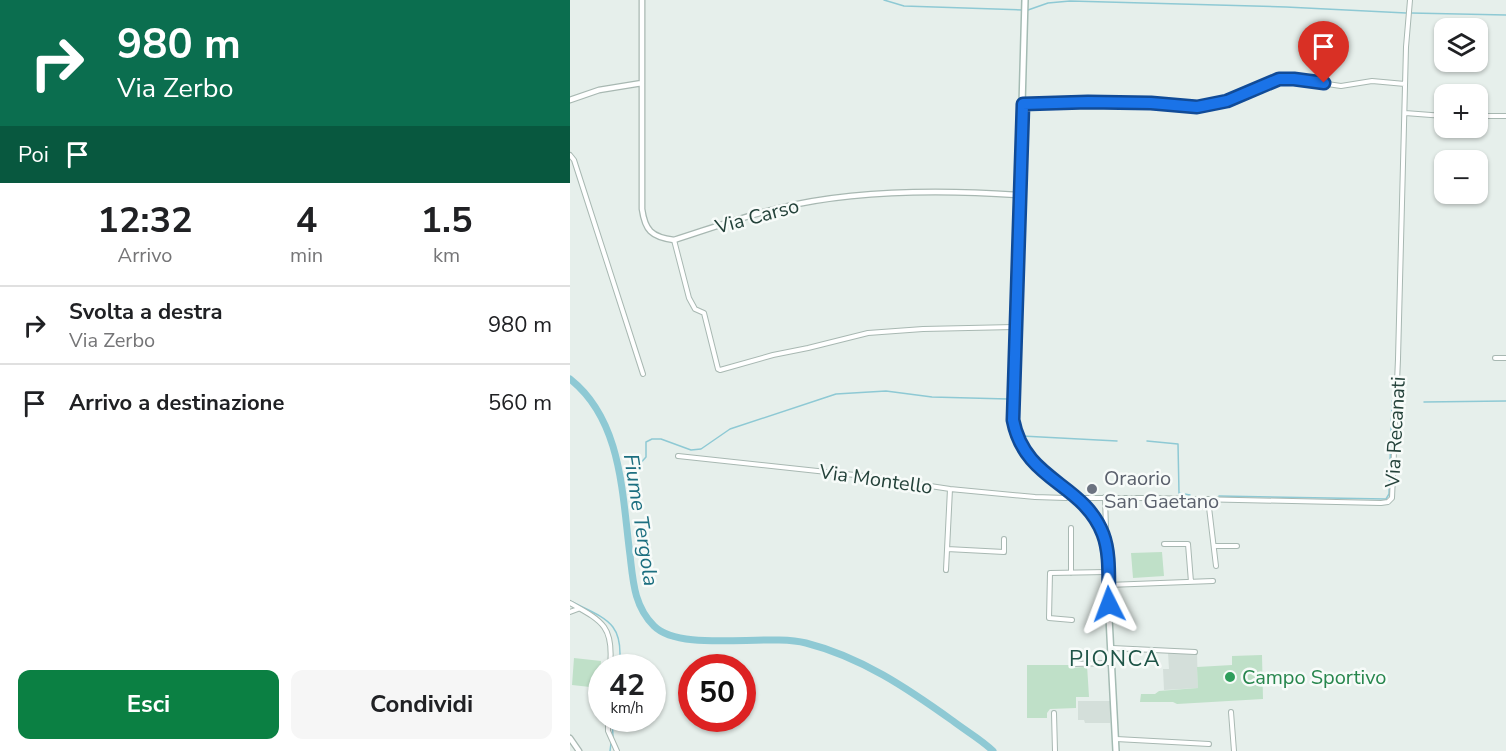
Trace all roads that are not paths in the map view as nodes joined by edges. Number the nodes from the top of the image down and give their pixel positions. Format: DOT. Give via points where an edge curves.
graph roads {
  1 [pos="642,0"];
  2 [pos="1025,0"];
  3 [pos="1410,0"];
  4 [pos="642,83"];
  5 [pos="1405,84"];
  6 [pos="570,100"];
  7 [pos="1023,104"];
  8 [pos="1405,113"];
  9 [pos="1434,115"];
  10 [pos="1488,116"];
  11 [pos="1506,116"];
  12 [pos="570,155"];
  13 [pos="1018,195"];
  14 [pos="674,240"];
  15 [pos="1014,327"];
  16 [pos="1495,358"];
  17 [pos="1506,358"];
  18 [pos="643,374"];
  19 [pos="678,456"];
  20 [pos="950,489"];
  21 [pos="1073,495"];
  22 [pos="1105,497"];
  23 [pos="1208,499"];
  24 [pos="1079,500"];
  25 [pos="1071,528"];
  26 [pos="1102,533"];
  27 [pos="1004,539"];
  28 [pos="1164,544"];
  29 [pos="1215,546"];
  30 [pos="1238,546"];
  31 [pos="947,549"];
  32 [pos="1216,566"];
  33 [pos="946,570"];
  34 [pos="1108,572"];
  35 [pos="1071,573"];
  36 [pos="1213,581"];
  37 [pos="1191,582"];
  38 [pos="1108,585"];
  39 [pos="570,603"];
  40 [pos="582,610"];
  41 [pos="570,612"];
  42 [pos="1072,620"];
  43 [pos="1112,648"];
  44 [pos="1195,652"];
  45 [pos="611,654"];
  46 [pos="1112,663"];
  47 [pos="1073,664"];
  48 [pos="1231,712"];
  49 [pos="1054,713"];
  50 [pos="608,732"];
  51 [pos="570,738"];
  52 [pos="1116,739"];
  53 [pos="1209,744"];
  54 [pos="579,751"];
  55 [pos="617,751"];
  56 [pos="1055,751"];
  57 [pos="1116,751"];
  58 [pos="1234,751"];
  1 -- 4 [label="street"];
  2 -- 7 [label="main road"];
  3 -- 5 [label="street"];
  4 -- 6 [label="street" via="599,90"];
  4 -- 14 [label="street" via="644,224 650,232"];
  5 -- 7 [label="street" via="1372,81 1341,86 1286,78 1219,103 1197,107 1099,102"];
  5 -- 8 [label="street"];
  7 -- 13 [label="main road"];
  8 -- 9 [label="street"];
  8 -- 23 [label="street, Via Recanati" via="1392,498 1381,503"];
  10 -- 11 [label="street"];
  12 -- 18 [label="street"];
  13 -- 14 [label="street, Via Carso" via="958,191 844,197 780,208"];
  13 -- 15 [label="main road"];
  14 -- 15 [label="street" via="689,298 695,309 704,313 718,369 867,333"];
  15 -- 21 [label="main road" via="1012,414 1016,433 1032,462"];
  16 -- 17 [label="street"];
  19 -- 20 [label="street, Via Montello"];
  20 -- 21 [label="street, Via Montello" via="1035,497"];
  20 -- 31 [label="street"];
  21 -- 24 [label="main road"];
  22 -- 23 [label="street, Via Recanati"];
  22 -- 24 [label="street, Via Recanati"];
  22 -- 26 [label="street" via="1106,529"];
  23 -- 29 [label="street"];
  24 -- 26 [label="main road"];
  25 -- 35 [label="street"];
  26 -- 34 [label="main road"];
  27 -- 31 [label="street" via="1005,552"];
  28 -- 37 [label="street" via="1188,544"];
  29 -- 30 [label="street"];
  29 -- 32 [label="street"];
  31 -- 33 [label="street"];
  34 -- 35 [label="street"];
  34 -- 38 [label="main road"];
  35 -- 42 [label="street" via="1050,573 1049,618"];
  36 -- 37 [label="street"];
  37 -- 38 [label="street"];
  38 -- 43 [label="main road"];
  39 -- 40 [label="street"];
  40 -- 41 [label="street"];
  40 -- 45 [label="street" via="596,617 607,630"];
  43 -- 44 [label="street"];
  43 -- 46 [label="main road"];
  46 -- 47 [label="street"];
  46 -- 52 [label="main road"];
  48 -- 58 [label="street"];
  49 -- 56 [label="street"];
  50 -- 55 [label="street"];
  51 -- 54 [label="street"];
  52 -- 53 [label="street"];
  52 -- 57 [label="main road"];
}
